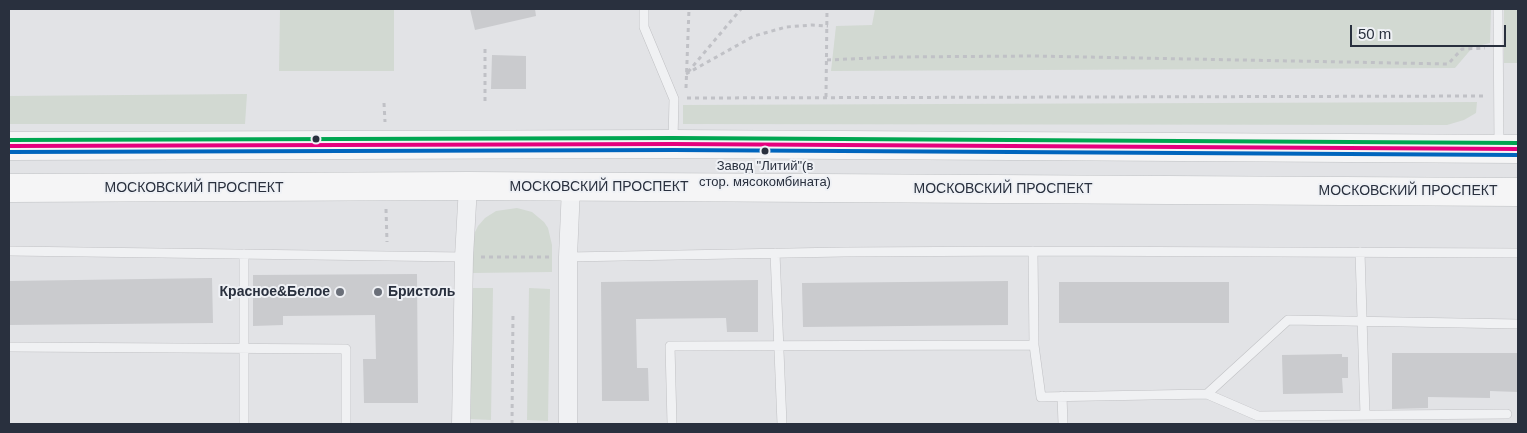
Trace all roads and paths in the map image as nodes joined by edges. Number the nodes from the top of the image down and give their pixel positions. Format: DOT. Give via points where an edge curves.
graph roads {
  1 [pos="644,9"];
  2 [pos="689,9"];
  3 [pos="741,9"];
  4 [pos="827,9"];
  5 [pos="1498,9"];
  6 [pos="828,26"];
  7 [pos="1498,47"];
  8 [pos="485,49"];
  9 [pos="827,60"];
  10 [pos="686,74"];
  11 [pos="1498,96"];
  12 [pos="826,97"];
  13 [pos="686,98"];
  14 [pos="674,99"];
  15 [pos="485,102"];
  16 [pos="466,144"];
  17 [pos="673,144"];
  18 [pos="569,145"];
  19 [pos="9,146"];
  20 [pos="1509,149"];
  21 [pos="468,186"];
  22 [pos="571,187"];
  23 [pos="9,188"];
  24 [pos="1518,192"];
  25 [pos="9,250"];
  26 [pos="1033,251"];
  27 [pos="1360,252"];
  28 [pos="775,253"];
  29 [pos="1518,253"];
  30 [pos="244,254"];
  31 [pos="464,257"];
  32 [pos="568,257"];
  33 [pos="513,312"];
  34 [pos="1362,321"];
  35 [pos="1518,324"];
  36 [pos="1034,344"];
  37 [pos="779,345"];
  38 [pos="9,346"];
  39 [pos="244,347"];
  40 [pos="1207,394"];
  41 [pos="1062,396"];
  42 [pos="1507,414"];
  43 [pos="1365,415"];
  44 [pos="1339,420"];
  45 [pos="244,424"];
  46 [pos="346,424"];
  47 [pos="461,424"];
  48 [pos="512,424"];
  49 [pos="568,424"];
  50 [pos="672,424"];
  51 [pos="782,424"];
  52 [pos="1063,424"];
  1 -- 14 [label="lane" via="644,27"];
  2 -- 10 [label="path"];
  3 -- 10 [label="path"];
  4 -- 6 [label="path"];
  5 -- 7 [label="lane"];
  6 -- 9 [label="path"];
  6 -- 10 [label="path" via="786,27 754,36"];
  7 -- 9 [label="path" via="1462,49 1448,64 1034,56"];
  7 -- 11 [label="lane"];
  8 -- 15 [label="path"];
  9 -- 12 [label="path"];
  10 -- 13 [label="path"];
  11 -- 12 [label="path"];
  11 -- 20 [label="lane"];
  12 -- 13 [label="path"];
  13 -- 14 [label="path"];
  14 -- 17 [label="lane"];
  16 -- 18 [label="main road"];
  16 -- 19 [label="main road"];
  16 -- 21 [label="main road"];
  17 -- 18 [label="main road"];
  17 -- 20 [label="main road"];
  18 -- 22 [label="main road"];
  21 -- 22 [label="main road, МОСКОВСКИЙ ПРОСПЕКТ"];
  21 -- 23 [label="main road, МОСКОВСКИЙ ПРОСПЕКТ"];
  21 -- 31 [label="street"];
  22 -- 24 [label="main road, МОСКОВСКИЙ ПРОСПЕКТ"];
  22 -- 32 [label="street"];
  25 -- 30 [label="lane"];
  26 -- 27 [label="lane"];
  26 -- 28 [label="lane"];
  26 -- 36 [label="lane"];
  27 -- 29 [label="lane"];
  27 -- 34 [label="lane"];
  28 -- 32 [label="lane"];
  28 -- 37 [label="lane"];
  30 -- 31 [label="lane"];
  30 -- 39 [label="lane"];
  31 -- 32 [label="path"];
  31 -- 47 [label="street"];
  32 -- 49 [label="street"];
  33 -- 48 [label="path"];
  34 -- 35 [label="lane"];
  34 -- 40 [label="lane" via="1288,320"];
  34 -- 43 [label="lane"];
  36 -- 37 [label="lane"];
  36 -- 41 [label="lane" via="1041,397"];
  37 -- 50 [label="lane" via="670,346"];
  37 -- 51 [label="lane"];
  38 -- 39 [label="lane"];
  39 -- 45 [label="lane"];
  39 -- 46 [label="lane" via="346,349"];
  40 -- 41 [label="lane"];
  40 -- 44 [label="lane" via="1258,416"];
  41 -- 52 [label="lane"];
  42 -- 43 [label="lane"];
  43 -- 44 [label="lane"];
}
